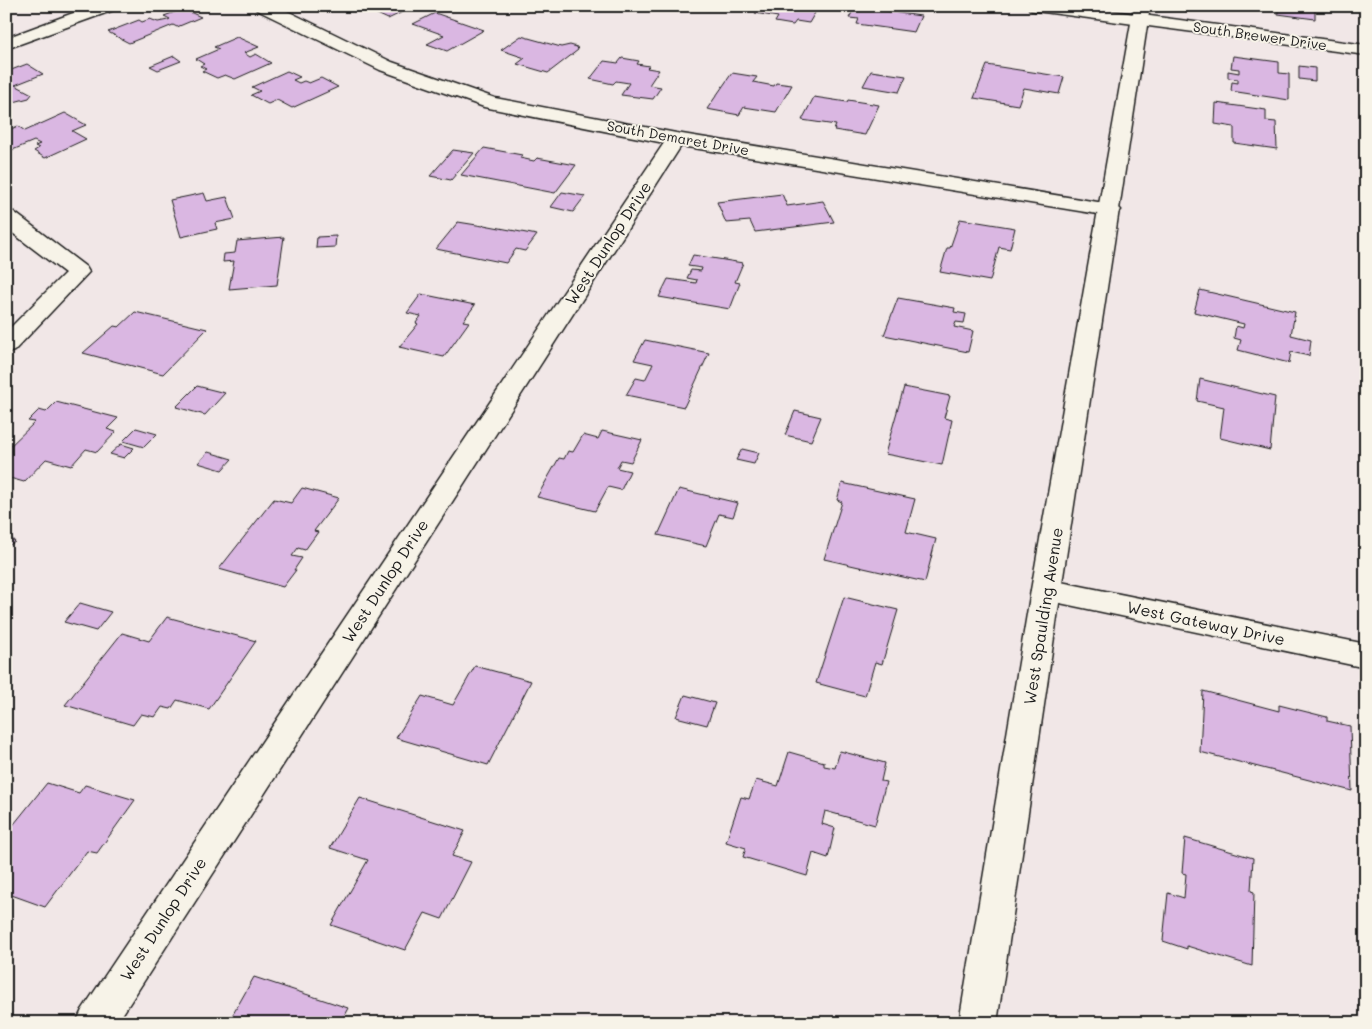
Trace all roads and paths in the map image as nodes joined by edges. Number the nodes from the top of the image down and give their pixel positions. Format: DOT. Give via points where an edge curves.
graph roads {
  1 [pos="108,6"];
  2 [pos="262,6"];
  3 [pos="1036,6"];
  4 [pos="1141,13"];
  5 [pos="6,44"];
  6 [pos="1366,50"];
  7 [pos="676,139"];
  8 [pos="1110,210"];
  9 [pos="6,217"];
  10 [pos="6,346"];
  11 [pos="1046,590"];
  12 [pos="1366,656"];
  13 [pos="95,1023"];
  14 [pos="978,1023"];
  1 -- 5 [label="street"];
  2 -- 7 [label="street, South Demaret Drive" via="386,66 491,103"];
  3 -- 4 [label="street, South Brewer Drive"];
  4 -- 6 [label="street, South Brewer Drive"];
  4 -- 8 [label="street, West Spaulding Avenue"];
  7 -- 8 [label="street, South Demaret Drive"];
  7 -- 13 [label="street, West Dunlop Drive"];
  8 -- 11 [label="street, West Spaulding Avenue"];
  9 -- 10 [label="street" via="78,272"];
  11 -- 12 [label="street, West Gateway Drive"];
  11 -- 14 [label="street, West Spaulding Avenue"];
}
